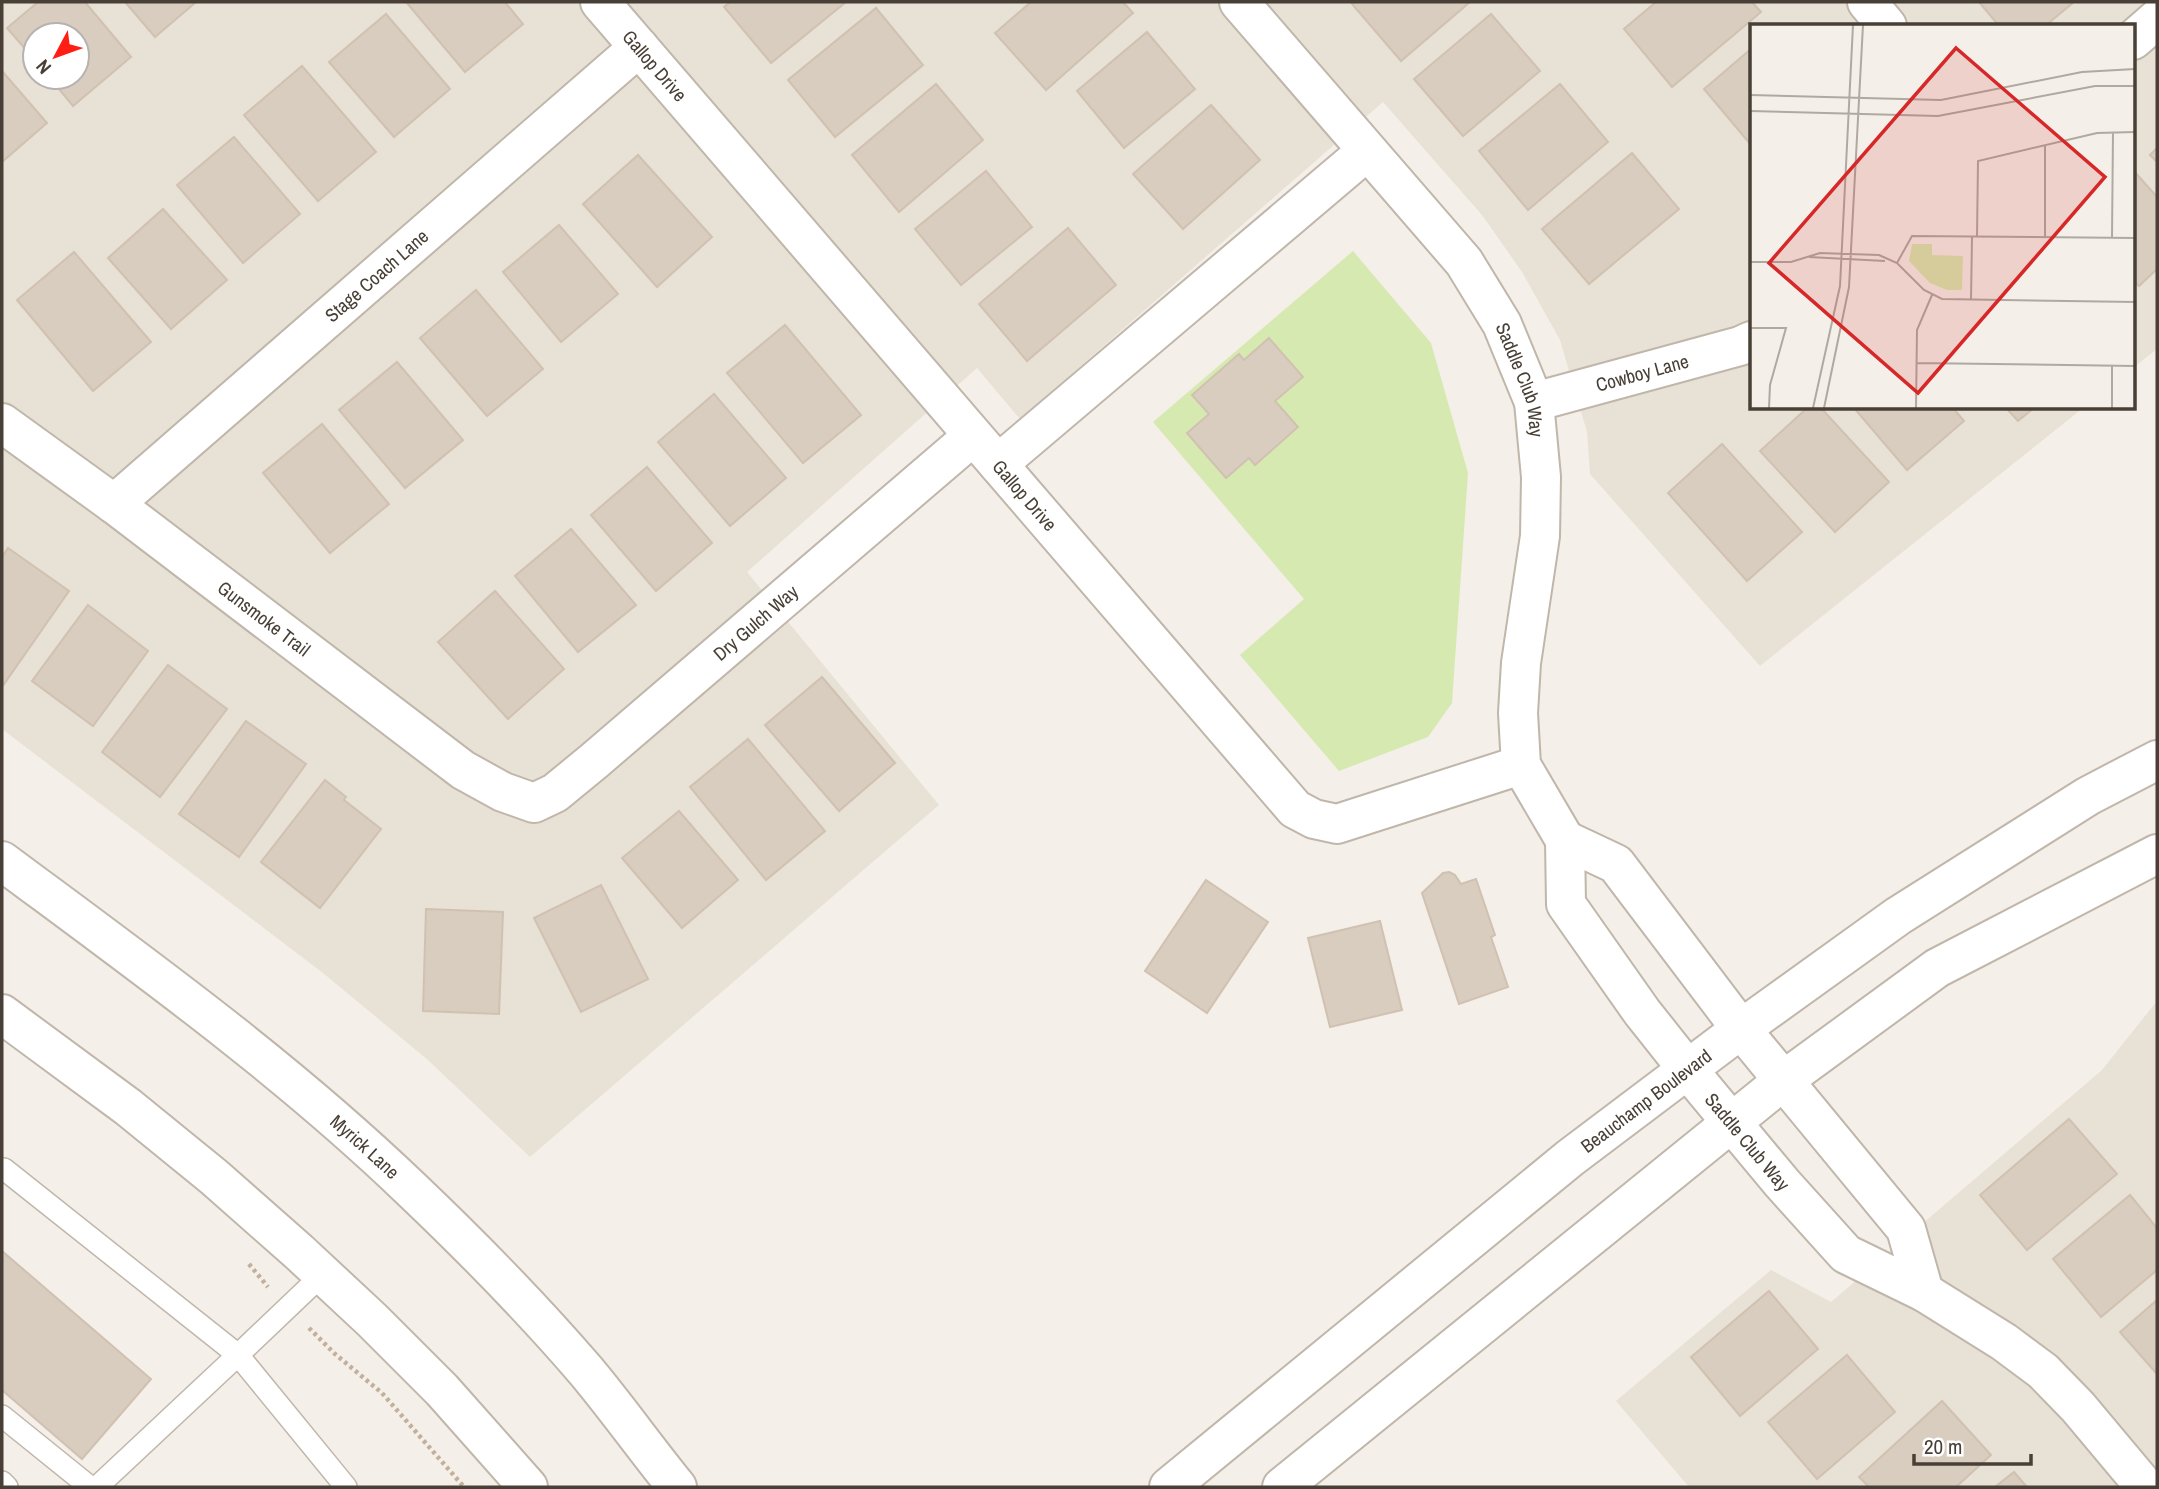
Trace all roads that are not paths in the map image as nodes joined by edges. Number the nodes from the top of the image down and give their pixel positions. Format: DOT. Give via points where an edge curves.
graph roads {
  1 [pos="600,2"];
  2 [pos="1239,2"];
  3 [pos="1867,2"];
  4 [pos="2157,19"];
  5 [pos="1885,24"];
  6 [pos="2134,39"];
  7 [pos="639,47"];
  8 [pos="1367,151"];
  9 [pos="1750,341"];
  10 [pos="1534,402"];
  11 [pos="2,423"];
  12 [pos="973,436"];
  13 [pos="998,464"];
  14 [pos="114,505"];
  15 [pos="2157,760"];
  16 [pos="1521,765"];
  17 [pos="534,803"];
  18 [pos="1565,840"];
  19 [pos="2157,854"];
  20 [pos="2,862"];
  21 [pos="2,1014"];
  22 [pos="1741,1029"];
  23 [pos="1688,1070"];
  24 [pos="1784,1080"];
  25 [pos="1732,1122"];
  26 [pos="4,1169"];
  27 [pos="322,1275"];
  28 [pos="1924,1292"];
  29 [pos="238,1355"];
  30 [pos="2,1416"];
  31 [pos="2,1482"];
  32 [pos="7,1487"];
  33 [pos="90,1487"];
  34 [pos="97,1487"];
  35 [pos="346,1487"];
  36 [pos="528,1487"];
  37 [pos="677,1487"];
  38 [pos="1169,1487"];
  39 [pos="1282,1487"];
  40 [pos="2145,1487"];
  1 -- 7 [label="street, Gallop Drive"];
  2 -- 8 [label="street, Saddle Club Way"];
  3 -- 5 [label="street"];
  4 -- 6 [label="street"];
  7 -- 12 [label="street, Gallop Drive"];
  7 -- 14 [label="street, Stage Coach Lane"];
  8 -- 10 [label="street, Saddle Club Way" via="1464,262 1502,324"];
  8 -- 13 [label="street"];
  9 -- 10 [label="street, Cowboy Lane"];
  10 -- 16 [label="street, Saddle Club Way" via="1541,477 1540,536 1521,663"];
  11 -- 14 [label="street, Gunsmoke Trail"];
  12 -- 13 [label="street, Gallop Drive"];
  12 -- 17 [label="street, Dry Gulch Way" via="594,761 555,793"];
  13 -- 16 [label="street, Gallop Drive" via="1295,809 1337,824"];
  14 -- 17 [label="street, Gunsmoke Trail" via="463,770"];
  15 -- 22 [label="street, Beauchamp Boulevard" via="2088,796 1898,916"];
  16 -- 18 [label="street, Saddle Club Way"];
  18 -- 22 [label="street" via="1616,864"];
  18 -- 23 [label="street, Saddle Club Way" via="1566,904"];
  19 -- 24 [label="street" via="1937,968"];
  20 -- 37 [label="street, Myrick Lane" via="178,991 408,1186 537,1316"];
  21 -- 27 [label="street" via="214,1177"];
  22 -- 23 [label="street, Beauchamp Boulevard"];
  22 -- 24 [label="street"];
  23 -- 25 [label="street, Saddle Club Way"];
  23 -- 38 [label="street, Beauchamp Boulevard" via="1570,1158"];
  24 -- 25 [label="street"];
  24 -- 28 [label="street" via="1906,1229"];
  25 -- 28 [label="street, Saddle Club Way" via="1846,1254"];
  25 -- 39 [label="street"];
  26 -- 29 [label="lane"];
  27 -- 29 [label="lane"];
  27 -- 36 [label="street" via="442,1390"];
  28 -- 40 [label="street, Saddle Club Way" via="2043,1371"];
  29 -- 34 [label="lane"];
  29 -- 35 [label="lane"];
  30 -- 33 [label="lane"];
  31 -- 32 [label="lane"];
}
